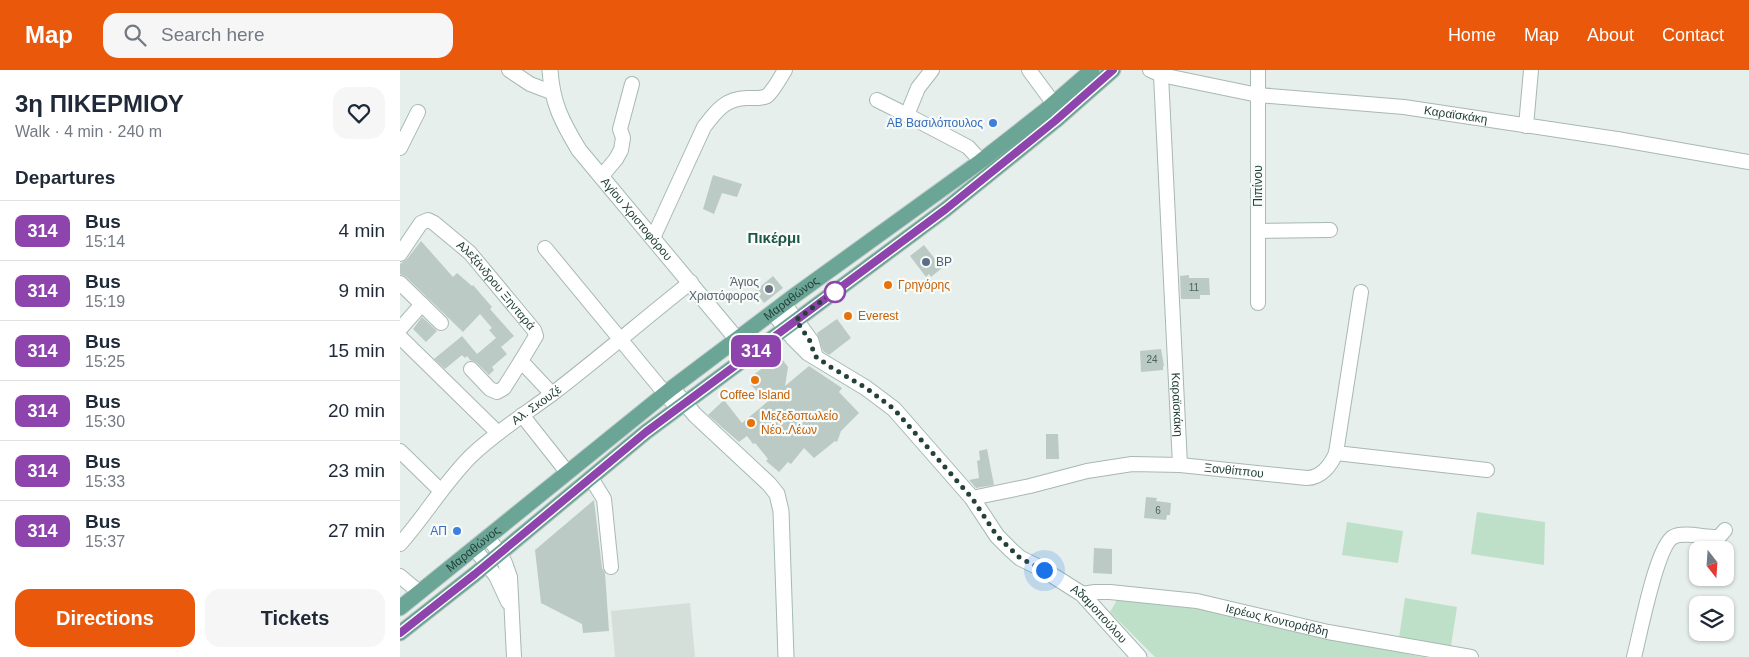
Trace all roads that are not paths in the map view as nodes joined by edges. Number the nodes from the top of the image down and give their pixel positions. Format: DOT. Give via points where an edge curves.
graph roads {
  1 [pos="509,70"];
  2 [pos="550,70"];
  3 [pos="785,70"];
  4 [pos="932,70"];
  5 [pos="1029,70"];
  6 [pos="1092,70"];
  7 [pos="1113,70"];
  8 [pos="1258,70"];
  9 [pos="1531,70"];
  10 [pos="1156,72"];
  11 [pos="632,84"];
  12 [pos="551,92"];
  13 [pos="1258,95"];
  14 [pos="877,100"];
  15 [pos="1054,104"];
  16 [pos="418,112"];
  17 [pos="907,115"];
  18 [pos="1526,126"];
  19 [pos="400,148"];
  20 [pos="981,161"];
  21 [pos="1749,162"];
  22 [pos="601,176"];
  23 [pos="1330,230"];
  24 [pos="1258,231"];
  25 [pos="653,238"];
  26 [pos="545,248"];
  27 [pos="400,254"];
  28 [pos="400,282"];
  29 [pos="691,282"];
  30 [pos="1361,292"];
  31 [pos="1258,303"];
  32 [pos="422,304"];
  33 [pos="779,308"];
  34 [pos="441,323"];
  35 [pos="791,324"];
  36 [pos="400,329"];
  37 [pos="400,337"];
  38 [pos="620,338"];
  39 [pos="737,339"];
  40 [pos="750,355"];
  41 [pos="521,361"];
  42 [pos="471,369"];
  43 [pos="669,391"];
  44 [pos="552,394"];
  45 [pos="681,406"];
  46 [pos="522,415"];
  47 [pos="498,433"];
  48 [pos="400,451"];
  49 [pos="1336,453"];
  50 [pos="1180,465"];
  51 [pos="1487,470"];
  52 [pos="567,472"];
  53 [pos="591,478"];
  54 [pos="441,491"];
  55 [pos="972,498"];
  56 [pos="1725,530"];
  57 [pos="487,537"];
  58 [pos="400,544"];
  59 [pos="474,548"];
  60 [pos="500,553"];
  61 [pos="486,564"];
  62 [pos="610,567"];
  63 [pos="400,576"];
  64 [pos="419,592"];
  65 [pos="1082,594"];
  66 [pos="400,608"];
  67 [pos="511,612"];
  68 [pos="400,633"];
  69 [pos="514,657"];
  70 [pos="786,657"];
  71 [pos="1140,657"];
  72 [pos="1471,657"];
  73 [pos="1634,657"];
  1 -- 12 [label="street" via="530,84"];
  2 -- 12 [label="street, Αγίου Χριστοφόρου"];
  3 -- 25 [label="street" via="765,97 731,100 714,113 704,127"];
  4 -- 17 [label="street" via="918,88"];
  5 -- 15 [label="street"];
  6 -- 15 [label="main road, Μαραθώνος"];
  7 -- 35 [label="main road, Μαραθώνος" via="946,209"];
  8 -- 13 [label="street, Πιπίνου"];
  9 -- 18 [label="street"];
  10 -- 13 [label="street, Καραϊσκάκη"];
  10 -- 50 [label="street, Καραϊσκάκη"];
  11 -- 22 [label="street" via="620,129 621,150"];
  12 -- 22 [label="street, Αγίου Χριστοφόρου" via="570,135"];
  13 -- 18 [label="street, Καραϊσκάκη" via="1404,108"];
  13 -- 24 [label="street, Πιπίνου"];
  14 -- 17 [label="street"];
  15 -- 20 [label="main road, Μαραθώνος"];
  16 -- 19 [label="street"];
  17 -- 20 [label="street" via="968,147"];
  18 -- 21 [label="street, Καραϊσκάκη"];
  20 -- 33 [label="main road, Μαραθώνος"];
  22 -- 25 [label="street, Αγίου Χριστοφόρου"];
  23 -- 24 [label="street"];
  24 -- 31 [label="street, Πιπίνου"];
  25 -- 29 [label="street, Αγίου Χριστοφόρου"];
  26 -- 38 [label="street"];
  27 -- 41 [label="street, Αλεξάνδρου Ξηνταρά" via="421,223 428,220 470,253 534,330 536,336"];
  28 -- 32 [label="street"];
  29 -- 38 [label="street, Αλ. Σκουζέ"];
  29 -- 39 [label="street, Αγίου Χριστοφόρου"];
  30 -- 49 [label="street"];
  32 -- 34 [label="street"];
  32 -- 36 [label="street"];
  33 -- 35 [label="street, Αδαμοπούλου"];
  33 -- 39 [label="main road, Μαραθώνος"];
  35 -- 40 [label="main road, Μαραθώνος"];
  35 -- 55 [label="street, Αδαμοπούλου" via="810,341 815,356 890,406"];
  37 -- 47 [label="street"];
  38 -- 43 [label="street"];
  38 -- 44 [label="street, Αλ. Σκουζέ"];
  39 -- 40 [label="street, Αγίου Χριστοφόρου"];
  39 -- 43 [label="main road, Μαραθώνος"];
  40 -- 45 [label="main road, Μαραθώνος"];
  41 -- 42 [label="street" via="504,388 497,392"];
  41 -- 44 [label="street"];
  43 -- 45 [label="street"];
  43 -- 52 [label="main road, Μαραθώνος"];
  44 -- 46 [label="street, Αλ. Σκουζέ"];
  45 -- 53 [label="main road, Μαραθώνος"];
  45 -- 70 [label="street" via="777,494 781,512"];
  46 -- 47 [label="street, Αλ. Σκουζέ"];
  46 -- 52 [label="street"];
  47 -- 54 [label="street, Αλ. Σκουζέ" via="459,468"];
  48 -- 54 [label="street"];
  49 -- 50 [label="street, Ξανθίππου" via="1321,474 1312,478"];
  49 -- 51 [label="street"];
  50 -- 55 [label="street, Ξανθίππου" via="1116,466"];
  52 -- 57 [label="main road, Μαραθώνος"];
  53 -- 60 [label="main road, Μαραθώνος"];
  53 -- 62 [label="street" via="604,499"];
  54 -- 58 [label="street, Αλ. Σκουζέ"];
  55 -- 65 [label="street, Αδαμοπούλου" via="997,536 1020,558"];
  56 -- 73 [label="street" via="1719,537 1681,535 1668,541 1652,586"];
  57 -- 59 [label="main road, Μαραθώνος"];
  57 -- 60 [label="street"];
  59 -- 61 [label="street"];
  59 -- 64 [label="main road, Μαραθώνος"];
  60 -- 61 [label="main road, Μαραθώνος"];
  60 -- 67 [label="street" via="510,577"];
  61 -- 67 [label="street" via="499,582"];
  61 -- 68 [label="main road, Μαραθώνος"];
  63 -- 64 [label="street"];
  64 -- 66 [label="main road, Μαραθώνος"];
  65 -- 71 [label="street, Αδαμοπούλου"];
  65 -- 72 [label="street, Ιερέως Κοντοράβδη" via="1110,592 1197,601 1328,632"];
  67 -- 69 [label="street"];
}
